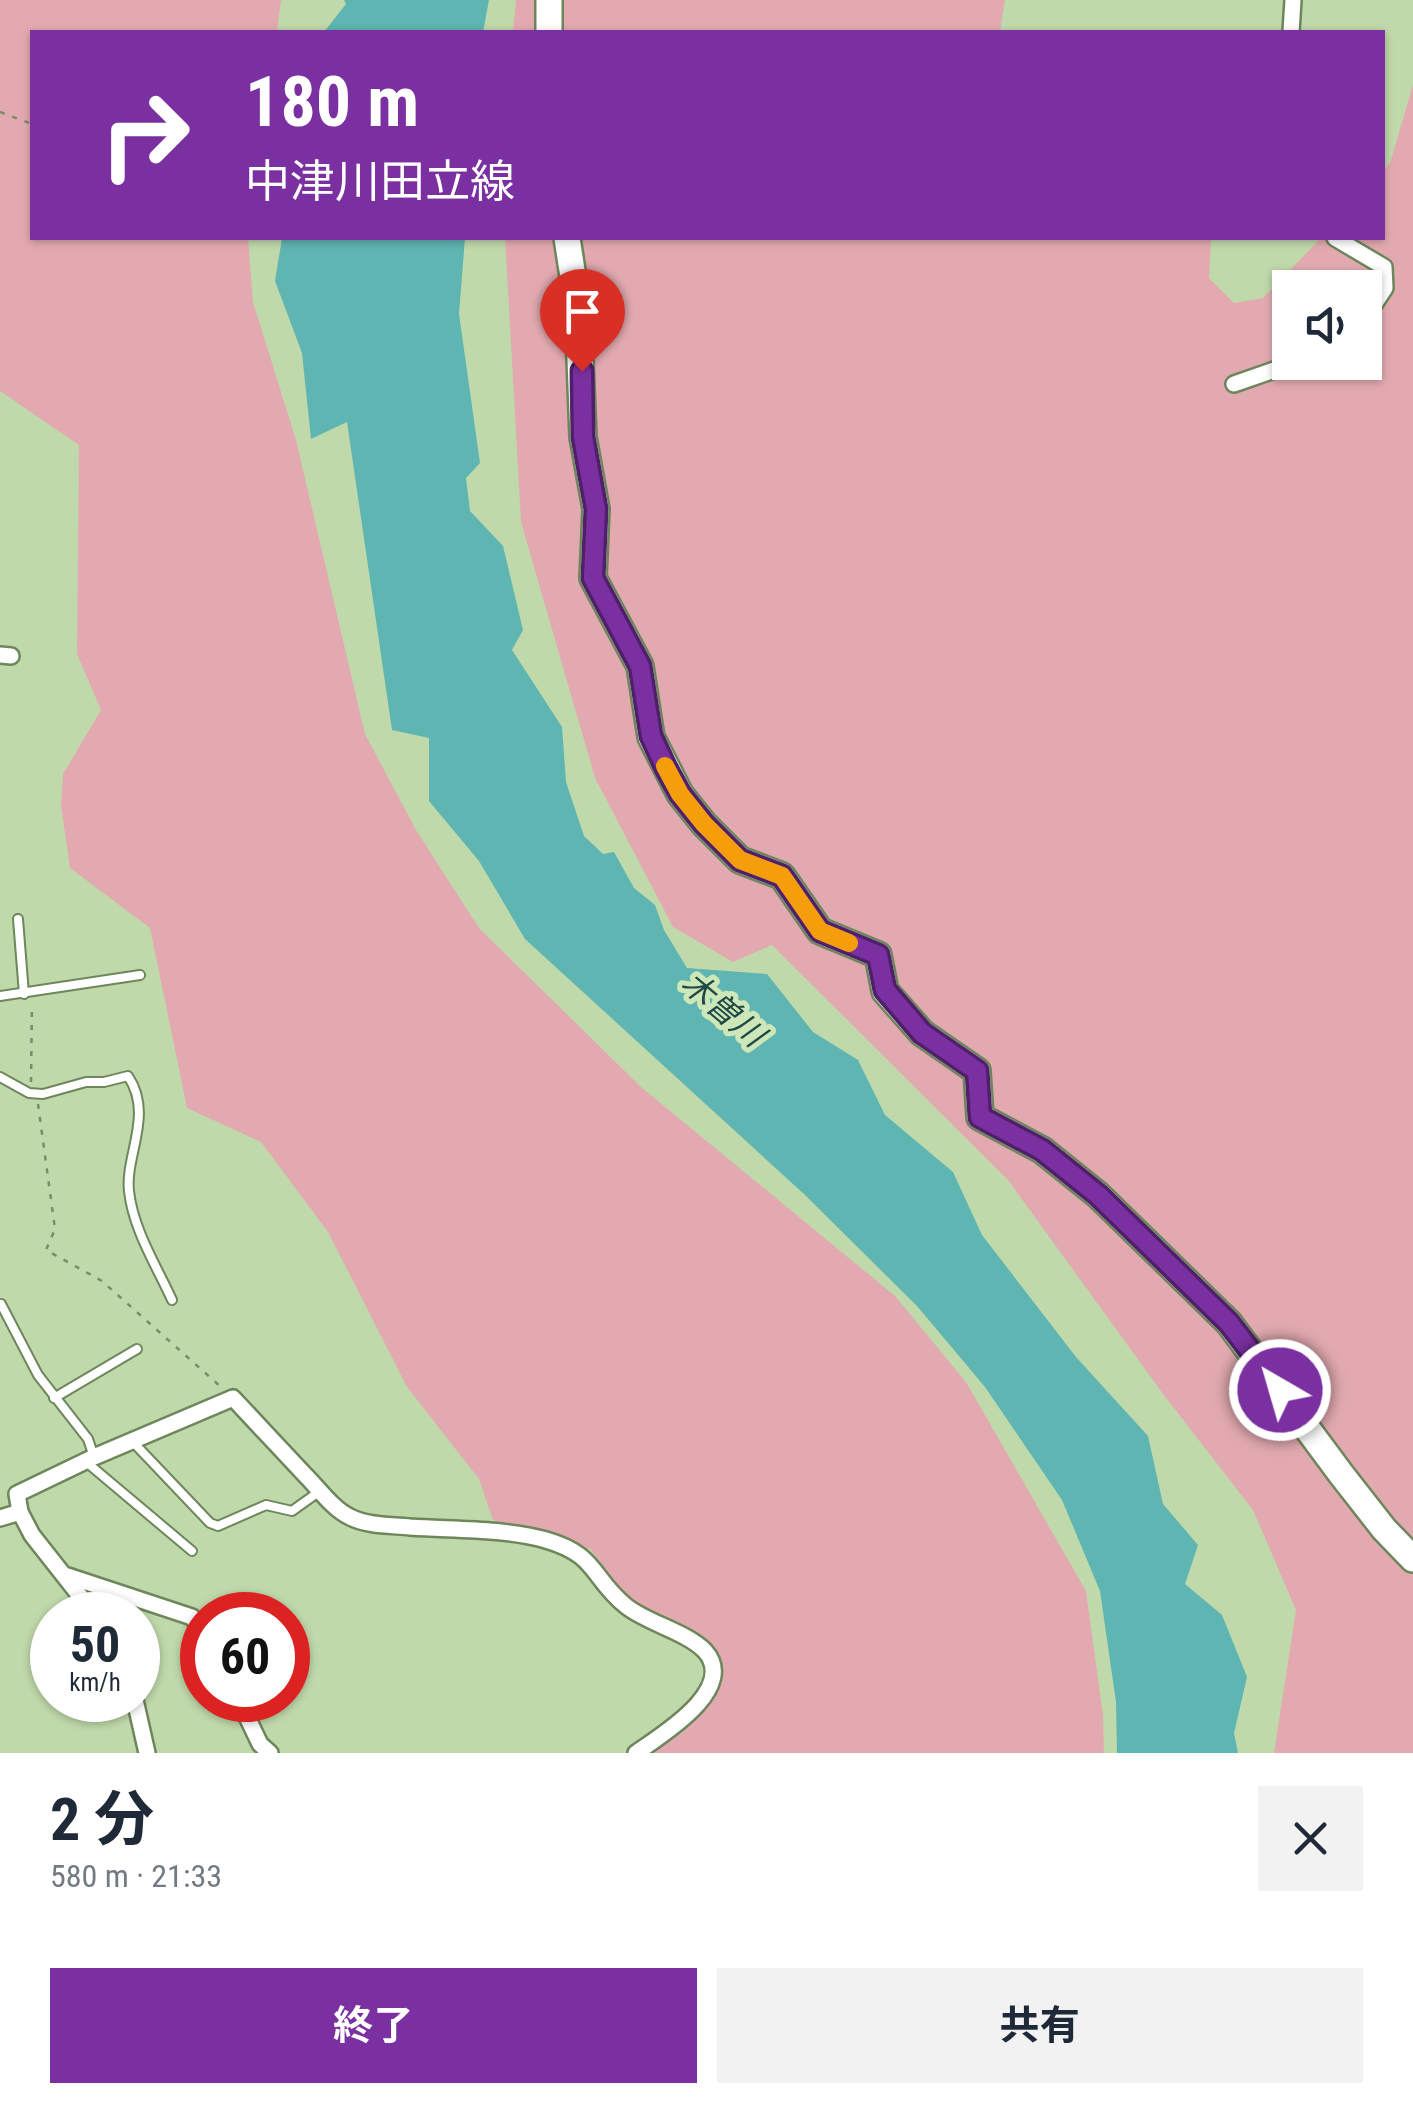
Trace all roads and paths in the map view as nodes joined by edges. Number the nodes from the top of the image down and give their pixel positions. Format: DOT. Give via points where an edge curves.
graph roads {
  1 [pos="550,0"];
  2 [pos="1293,0"];
  3 [pos="549,30"];
  4 [pos="1291,30"];
  5 [pos="0,112"];
  6 [pos="30,123"];
  7 [pos="567,240"];
  8 [pos="1338,240"];
  9 [pos="1382,292"];
  10 [pos="1272,371"];
  11 [pos="1234,384"];
  12 [pos="18,920"];
  13 [pos="140,974"];
  14 [pos="28,994"];
  15 [pos="0,996"];
  16 [pos="0,1077"];
  17 [pos="34,1094"];
  18 [pos="172,1300"];
  19 [pos="2,1304"];
  20 [pos="137,1350"];
  21 [pos="54,1398"];
  22 [pos="233,1398"];
  23 [pos="132,1442"];
  24 [pos="90,1459"];
  25 [pos="320,1490"];
  26 [pos="20,1512"];
  27 [pos="0,1518"];
  28 [pos="192,1551"];
  29 [pos="1413,1558"];
  30 [pos="68,1576"];
  31 [pos="79,1592"];
  32 [pos="180,1613"];
  33 [pos="140,1722"];
  34 [pos="250,1722"];
  35 [pos="146,1753"];
  36 [pos="270,1753"];
  37 [pos="636,1753"];
  1 -- 3 [label="main road"];
  2 -- 4 [label="street"];
  5 -- 6 [label="path"];
  7 -- 29 [label="main road" via="583,437 596,509 593,578 640,666 651,736 680,794 740,860 782,876 820,931 878,955 885,990 922,1033 977,1071 980,1117 1042,1150 1098,1195 1229,1323 1384,1530"];
  8 -- 9 [label="street" via="1384,267"];
  10 -- 11 [label="street"];
  12 -- 14 [label="lane"];
  13 -- 14 [label="lane"];
  14 -- 15 [label="lane"];
  14 -- 17 [label="path"];
  16 -- 17 [label="lane"];
  17 -- 18 [label="lane" via="128,1076 138,1123 131,1207"];
  17 -- 22 [label="path" via="54,1229 46,1250 102,1281"];
  19 -- 21 [label="lane"];
  20 -- 21 [label="lane"];
  21 -- 24 [label="lane" via="88,1440"];
  22 -- 23 [label="street"];
  22 -- 25 [label="street"];
  23 -- 24 [label="street"];
  23 -- 25 [label="lane" via="218,1526 266,1505 292,1511"];
  24 -- 26 [label="street" via="17,1494"];
  24 -- 28 [label="lane"];
  25 -- 37 [label="street" via="352,1518 374,1524 507,1534 573,1550 632,1610 705,1652 711,1683 702,1701"];
  26 -- 27 [label="street"];
  26 -- 30 [label="street"];
  30 -- 31 [label="street"];
  30 -- 32 [label="street"];
  33 -- 35 [label="street"];
  34 -- 36 [label="street"];
}
